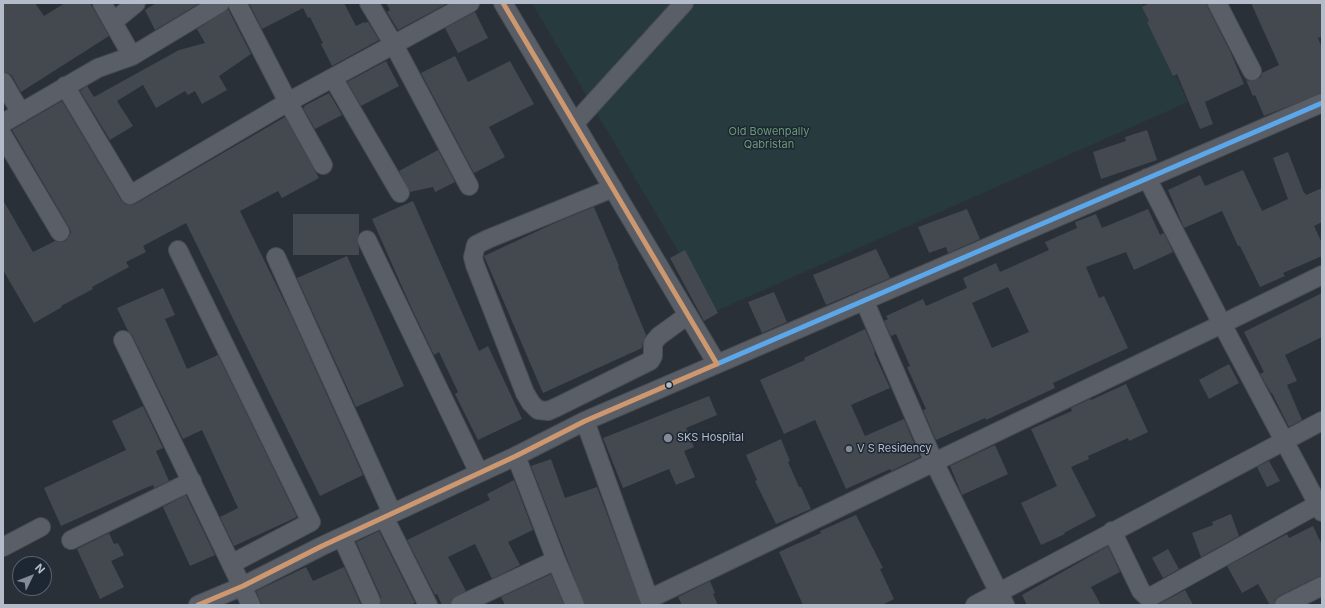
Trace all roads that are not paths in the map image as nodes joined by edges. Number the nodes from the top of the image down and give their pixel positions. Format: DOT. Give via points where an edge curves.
graph roads {
  1 [pos="102,3"];
  2 [pos="136,3"];
  3 [pos="220,3"];
  4 [pos="238,3"];
  5 [pos="370,3"];
  6 [pos="470,3"];
  7 [pos="504,3"];
  8 [pos="684,3"];
  9 [pos="1217,3"];
  10 [pos="113,22"];
  11 [pos="394,45"];
  12 [pos="132,56"];
  13 [pos="1252,71"];
  14 [pos="334,78"];
  15 [pos="3,82"];
  16 [pos="65,86"];
  17 [pos="288,102"];
  18 [pos="1322,103"];
  19 [pos="21,113"];
  20 [pos="3,123"];
  21 [pos="574,123"];
  22 [pos="3,136"];
  23 [pos="323,165"];
  24 [pos="1148,178"];
  25 [pos="469,186"];
  26 [pos="613,188"];
  27 [pos="400,193"];
  28 [pos="60,232"];
  29 [pos="367,240"];
  30 [pos="178,250"];
  31 [pos="276,257"];
  32 [pos="1322,275"];
  33 [pos="864,300"];
  34 [pos="688,315"];
  35 [pos="1222,324"];
  36 [pos="123,340"];
  37 [pos="717,364"];
  38 [pos="585,421"];
  39 [pos="1322,421"];
  40 [pos="1284,440"];
  41 [pos="516,456"];
  42 [pos="934,462"];
  43 [pos="479,473"];
  44 [pos="192,481"];
  45 [pos="1321,506"];
  46 [pos="388,515"];
  47 [pos="41,526"];
  48 [pos="1112,531"];
  49 [pos="342,537"];
  50 [pos="71,540"];
  51 [pos="3,548"];
  52 [pos="556,560"];
  53 [pos="231,564"];
  54 [pos="243,586"];
  55 [pos="1322,586"];
  56 [pos="1002,598"];
  57 [pos="371,601"];
  58 [pos="650,602"];
  59 [pos="198,605"];
  60 [pos="251,605"];
  61 [pos="428,605"];
  62 [pos="460,605"];
  63 [pos="575,605"];
  64 [pos="975,605"];
  65 [pos="1284,605"];
  1 -- 10 [label="street"];
  2 -- 10 [label="street"];
  3 -- 12 [label="street"];
  4 -- 17 [label="street"];
  5 -- 11 [label="street"];
  6 -- 11 [label="street"];
  7 -- 21 [label="street"];
  8 -- 21 [label="street"];
  9 -- 13 [label="street"];
  10 -- 12 [label="street"];
  11 -- 14 [label="street"];
  11 -- 25 [label="street"];
  12 -- 16 [label="street" via="98,68"];
  14 -- 17 [label="street"];
  14 -- 27 [label="street"];
  15 -- 19 [label="street"];
  16 -- 17 [label="street" via="130,195"];
  16 -- 19 [label="street"];
  17 -- 23 [label="street"];
  18 -- 24 [label="street"];
  19 -- 20 [label="street"];
  21 -- 26 [label="street"];
  22 -- 28 [label="street"];
  24 -- 33 [label="street"];
  24 -- 35 [label="street"];
  26 -- 34 [label="street"];
  26 -- 34 [label="street" via="476,245 473,257 475,265 528,398 538,410 548,411 650,361 654,343 659,336"];
  29 -- 43 [label="street"];
  30 -- 53 [label="street" via="310,522"];
  31 -- 46 [label="street"];
  32 -- 35 [label="street"];
  33 -- 37 [label="street"];
  33 -- 42 [label="street"];
  34 -- 37 [label="street"];
  35 -- 40 [label="street"];
  35 -- 42 [label="street"];
  36 -- 44 [label="street"];
  37 -- 38 [label="street"];
  38 -- 41 [label="street"];
  38 -- 58 [label="street"];
  39 -- 40 [label="street"];
  40 -- 45 [label="street"];
  40 -- 48 [label="street"];
  41 -- 43 [label="street"];
  41 -- 52 [label="street"];
  42 -- 56 [label="street"];
  42 -- 58 [label="street"];
  43 -- 46 [label="street"];
  44 -- 50 [label="street"];
  44 -- 53 [label="street"];
  45 -- 48 [label="street" via="1152,596 1146,596 1141,590"];
  46 -- 49 [label="street"];
  46 -- 61 [label="street"];
  47 -- 51 [label="street"];
  48 -- 56 [label="street"];
  49 -- 54 [label="street"];
  49 -- 57 [label="street"];
  52 -- 62 [label="street"];
  52 -- 63 [label="street"];
  53 -- 54 [label="street"];
  54 -- 59 [label="street"];
  54 -- 60 [label="street"];
  55 -- 65 [label="street"];
  56 -- 64 [label="street"];
}
